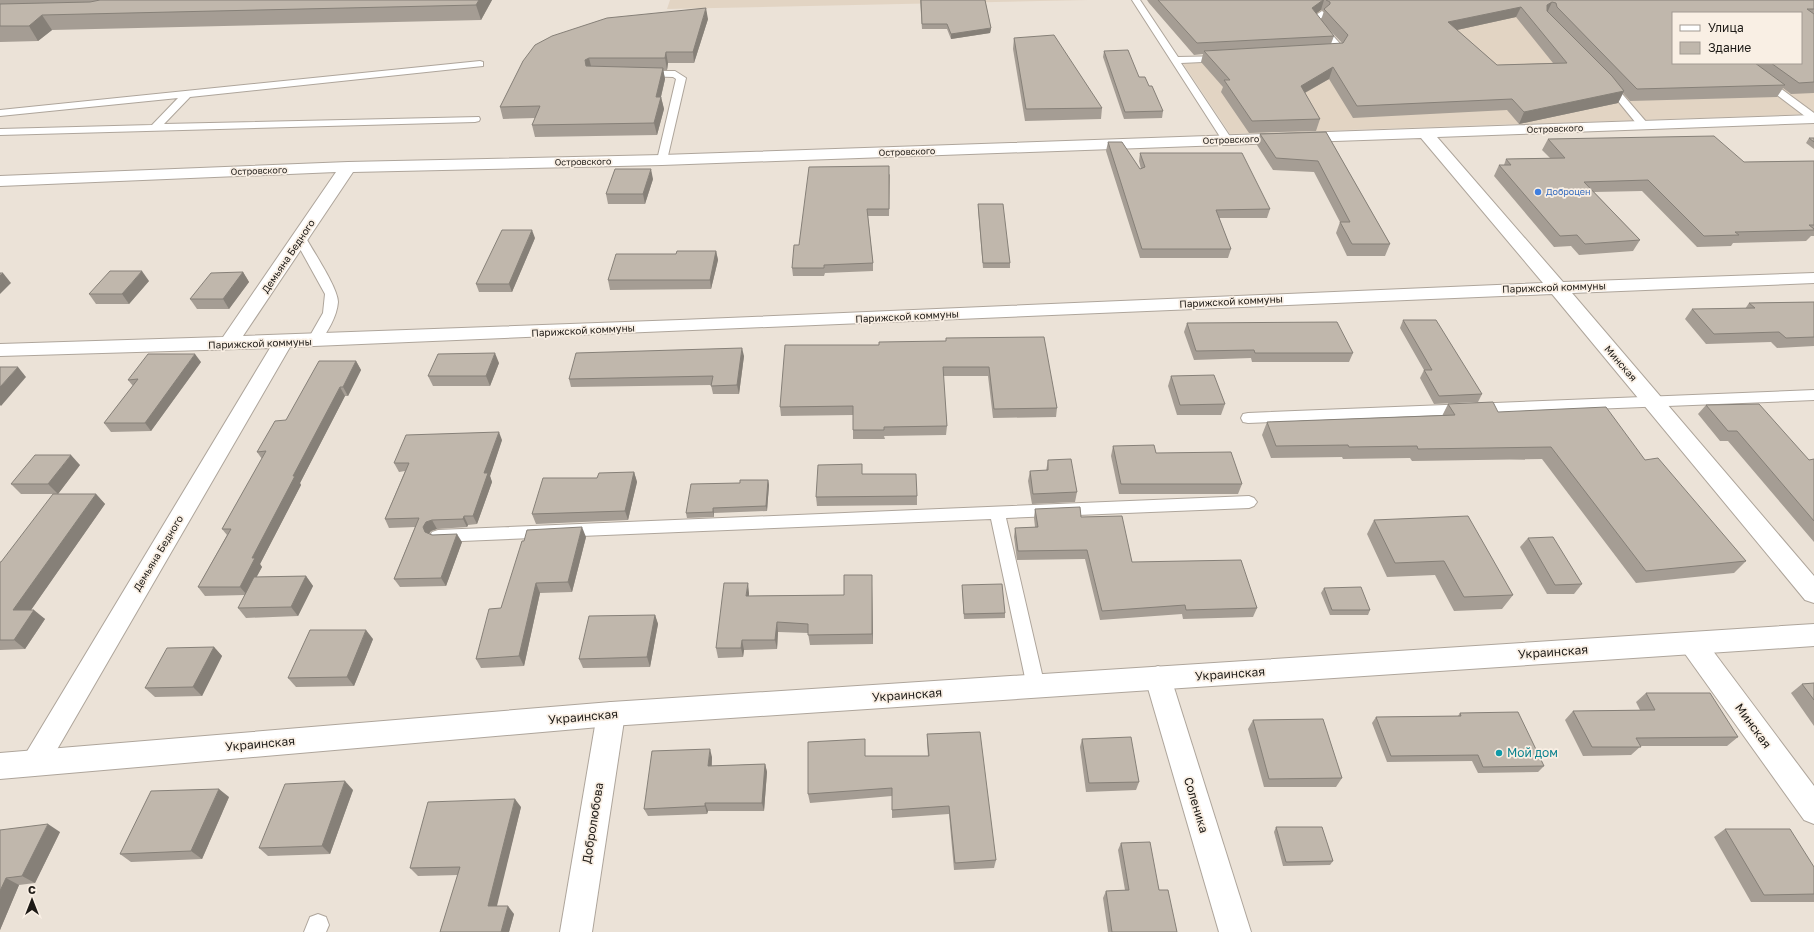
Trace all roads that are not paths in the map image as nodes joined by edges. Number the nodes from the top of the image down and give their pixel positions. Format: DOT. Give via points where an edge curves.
graph roads {
  1 [pos="1136,0"];
  2 [pos="1322,14"];
  3 [pos="1318,52"];
  4 [pos="1231,57"];
  5 [pos="1176,60"];
  6 [pos="480,64"];
  7 [pos="1741,64"];
  8 [pos="631,74"];
  9 [pos="1599,74"];
  10 [pos="187,94"];
  11 [pos="0,113"];
  12 [pos="475,119"];
  13 [pos="1814,119"];
  14 [pos="1644,126"];
  15 [pos="155,128"];
  16 [pos="0,132"];
  17 [pos="1426,134"];
  18 [pos="1228,140"];
  19 [pos="662,160"];
  20 [pos="348,167"];
  21 [pos="0,181"];
  22 [pos="300,238"];
  23 [pos="1814,278"];
  24 [pos="1556,287"];
  25 [pos="314,341"];
  26 [pos="283,343"];
  27 [pos="228,344"];
  28 [pos="0,350"];
  29 [pos="1814,395"];
  30 [pos="1654,402"];
  31 [pos="1248,418"];
  32 [pos="1249,502"];
  33 [pos="997,512"];
  34 [pos="437,536"];
  35 [pos="1814,593"];
  36 [pos="1814,635"];
  37 [pos="1692,643"];
  38 [pos="1158,678"];
  39 [pos="1036,686"];
  40 [pos="611,714"];
  41 [pos="34,763"];
  42 [pos="0,766"];
  43 [pos="1814,810"];
  44 [pos="576,932"];
  45 [pos="1235,932"];
  1 -- 5 [label="lane"];
  2 -- 3 [label="lane" via="1314,19 1338,47 1336,51"];
  4 -- 5 [label="lane"];
  5 -- 18 [label="lane"];
  6 -- 10 [label="lane"];
  7 -- 13 [label="lane"];
  8 -- 19 [label="lane" via="681,76"];
  9 -- 14 [label="lane"];
  10 -- 11 [label="lane"];
  10 -- 15 [label="lane"];
  12 -- 15 [label="lane"];
  13 -- 14 [label="street, Островского"];
  14 -- 17 [label="street, Островского"];
  15 -- 16 [label="lane"];
  17 -- 18 [label="street, Островского"];
  17 -- 24 [label="street, Минская"];
  18 -- 19 [label="street, Островского"];
  19 -- 20 [label="street, Островского"];
  20 -- 21 [label="street, Островского"];
  20 -- 22 [label="street, Демьяна Бедного"];
  22 -- 25 [label="lane" via="332,300 330,312"];
  22 -- 27 [label="street, Демьяна Бедного"];
  23 -- 24 [label="street, Парижской коммуны"];
  24 -- 25 [label="street, Парижской коммуны"];
  24 -- 30 [label="street, Минская"];
  25 -- 26 [label="street, Парижской коммуны"];
  26 -- 27 [label="street, Парижской коммуны"];
  26 -- 41 [label="street, Демьяна Бедного"];
  27 -- 28 [label="street, Парижской коммуны"];
  29 -- 30 [label="lane"];
  30 -- 31 [label="lane"];
  30 -- 35 [label="street, Минская"];
  32 -- 33 [label="lane"];
  33 -- 34 [label="lane"];
  33 -- 39 [label="lane"];
  36 -- 37 [label="street, Украинская"];
  37 -- 38 [label="street, Украинская"];
  37 -- 43 [label="street, Минская"];
  38 -- 39 [label="street, Украинская"];
  38 -- 45 [label="street, Соленика"];
  39 -- 40 [label="street, Украинская"];
  40 -- 41 [label="street, Украинская"];
  40 -- 44 [label="street, Добролюбова"];
  41 -- 42 [label="street, Украинская"];
}
